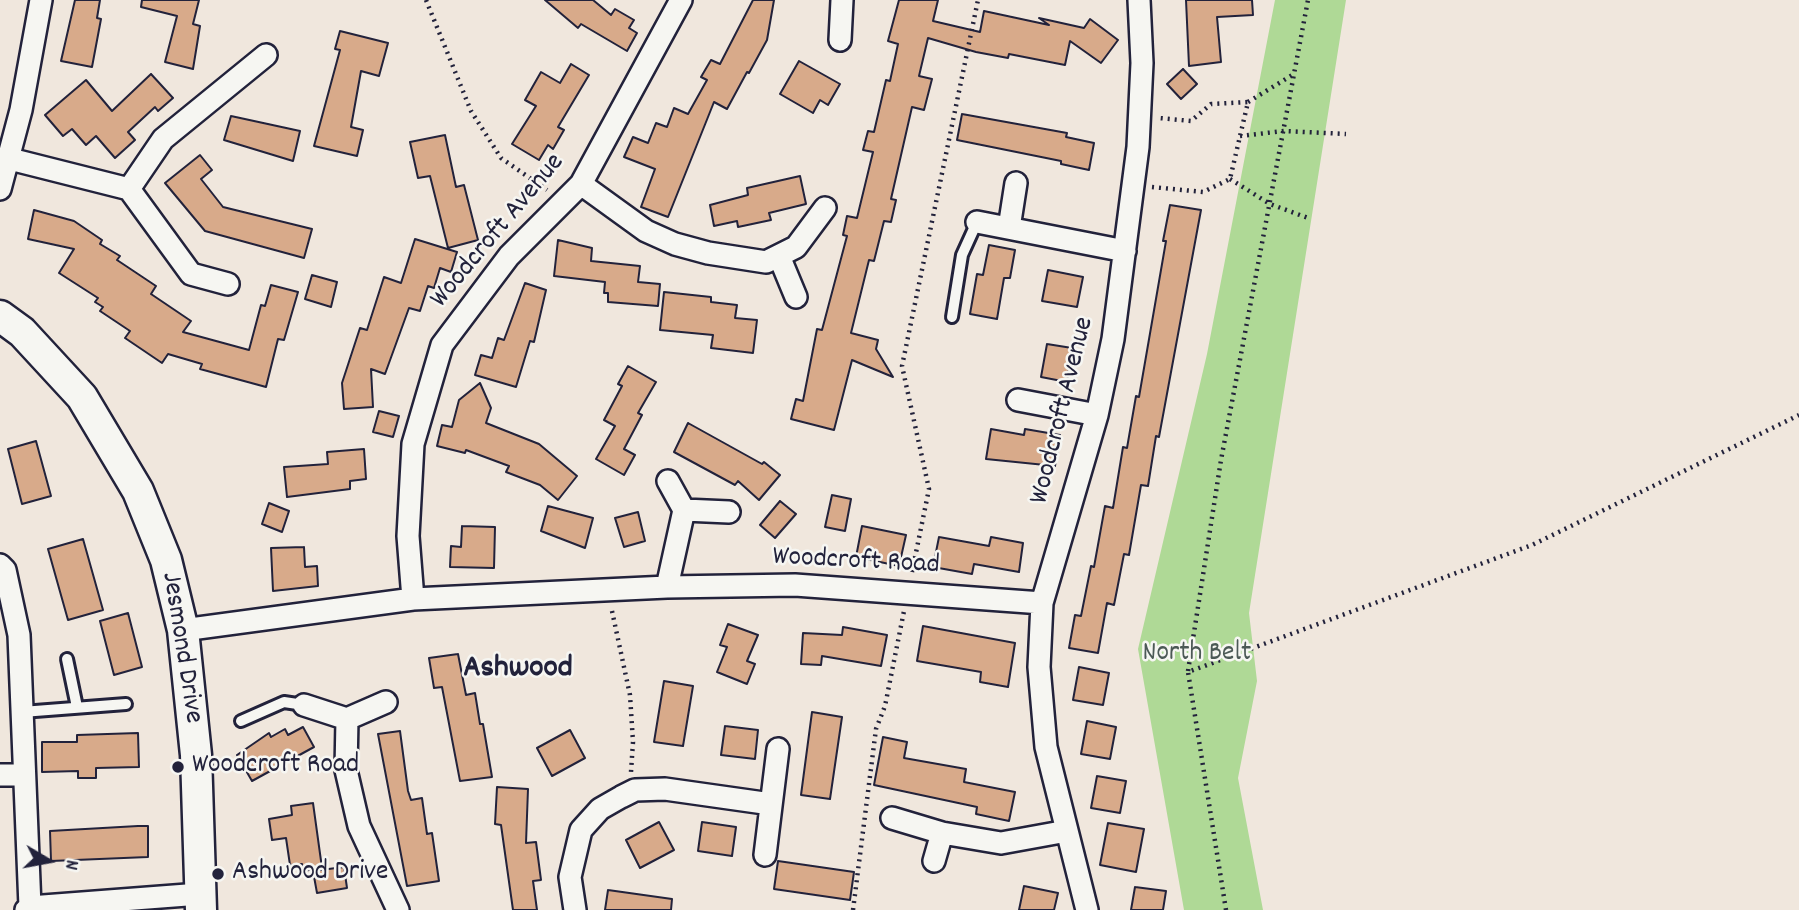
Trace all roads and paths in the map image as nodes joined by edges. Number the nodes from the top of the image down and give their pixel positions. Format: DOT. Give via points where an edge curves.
graph roads {
  1 [pos="41,0"];
  2 [pos="426,0"];
  3 [pos="681,0"];
  4 [pos="842,0"];
  5 [pos="978,0"];
  6 [pos="1139,0"];
  7 [pos="1308,0"];
  8 [pos="840,40"];
  9 [pos="266,55"];
  10 [pos="1294,73"];
  11 [pos="1248,102"];
  12 [pos="1140,116"];
  13 [pos="1284,131"];
  14 [pos="1346,134"];
  15 [pos="1240,136"];
  16 [pos="9,159"];
  17 [pos="1230,179"];
  18 [pos="1016,183"];
  19 [pos="581,184"];
  20 [pos="1134,185"];
  21 [pos="0,189"];
  22 [pos="129,190"];
  23 [pos="565,202"];
  24 [pos="1270,204"];
  25 [pos="825,208"];
  26 [pos="1308,218"];
  27 [pos="977,222"];
  28 [pos="1009,228"];
  29 [pos="1125,251"];
  30 [pos="779,256"];
  31 [pos="228,284"];
  32 [pos="796,297"];
  33 [pos="0,316"];
  34 [pos="951,317"];
  35 [pos="1018,400"];
  36 [pos="1097,415"];
  37 [pos="1799,415"];
  38 [pos="668,481"];
  39 [pos="684,510"];
  40 [pos="729,512"];
  41 [pos="0,565"];
  42 [pos="667,587"];
  43 [pos="607,590"];
  44 [pos="907,594"];
  45 [pos="413,599"];
  46 [pos="1042,603"];
  47 [pos="183,630"];
  48 [pos="66,659"];
  49 [pos="1188,672"];
  50 [pos="386,702"];
  51 [pos="126,704"];
  52 [pos="304,705"];
  53 [pos="77,707"];
  54 [pos="22,712"];
  55 [pos="347,719"];
  56 [pos="242,722"];
  57 [pos="778,749"];
  58 [pos="0,775"];
  59 [pos="23,775"];
  60 [pos="635,790"];
  61 [pos="771,804"];
  62 [pos="892,818"];
  63 [pos="1067,831"];
  64 [pos="942,833"];
  65 [pos="765,855"];
  66 [pos="934,861"];
  67 [pos="200,902"];
  68 [pos="28,908"];
  69 [pos="398,910"];
  70 [pos="575,910"];
  71 [pos="853,910"];
  72 [pos="1087,910"];
  73 [pos="1226,910"];
  1 -- 16 [label="street"];
  2 -- 23 [label="path" via="471,111 501,158"];
  3 -- 19 [label="street, Woodcroft Avenue"];
  4 -- 8 [label="street"];
  5 -- 44 [label="path" via="902,366 929,489"];
  6 -- 12 [label="street, Woodcroft Avenue"];
  7 -- 10 [label="path"];
  9 -- 22 [label="street" via="163,139"];
  10 -- 11 [label="path"];
  10 -- 13 [label="path"];
  11 -- 12 [label="path" via="1211,104 1191,121"];
  11 -- 15 [label="path"];
  12 -- 20 [label="street, Woodcroft Avenue"];
  13 -- 14 [label="path"];
  13 -- 15 [label="path"];
  13 -- 24 [label="path"];
  15 -- 17 [label="path"];
  16 -- 21 [label="street"];
  16 -- 22 [label="street"];
  17 -- 20 [label="path" via="1203,192"];
  17 -- 24 [label="path"];
  18 -- 28 [label="street"];
  19 -- 23 [label="street, Woodcroft Avenue"];
  19 -- 30 [label="street" via="646,231 676,244 766,262"];
  20 -- 29 [label="street, Woodcroft Avenue"];
  22 -- 31 [label="street" via="191,274"];
  23 -- 45 [label="street, Woodcroft Avenue" via="509,256 442,345 413,444 408,536"];
  24 -- 26 [label="path"];
  24 -- 49 [label="path"];
  25 -- 30 [label="street" via="796,247"];
  27 -- 28 [label="street"];
  27 -- 34 [label="lane" via="962,255"];
  28 -- 29 [label="street"];
  29 -- 36 [label="street, Woodcroft Avenue"];
  30 -- 32 [label="street"];
  33 -- 47 [label="street, Jesmond Drive" via="22,332 82,397 138,491 166,560"];
  35 -- 36 [label="street"];
  36 -- 46 [label="street, Woodcroft Avenue"];
  37 -- 49 [label="path" via="1532,545"];
  38 -- 39 [label="street"];
  39 -- 40 [label="street"];
  39 -- 42 [label="street"];
  41 -- 54 [label="street" via="5,570 19,635"];
  42 -- 43 [label="street, Woodcroft Road"];
  42 -- 44 [label="street, Woodcroft Road" via="794,585"];
  43 -- 45 [label="street, Woodcroft Road"];
  43 -- 60 [label="path" via="630,695"];
  44 -- 46 [label="street, Woodcroft Road"];
  44 -- 71 [label="path" via="885,706 876,729"];
  45 -- 47 [label="street, Woodcroft Road"];
  46 -- 63 [label="street, Woodcroft Avenue" via="1039,667 1046,747"];
  47 -- 67 [label="street, Jesmond Drive" via="196,755"];
  48 -- 53 [label="lane"];
  49 -- 73 [label="path"];
  50 -- 55 [label="street"];
  51 -- 53 [label="lane"];
  52 -- 55 [label="street"];
  52 -- 56 [label="lane" via="284,702"];
  53 -- 54 [label="lane"];
  54 -- 59 [label="street"];
  55 -- 69 [label="street" via="346,770 359,826"];
  57 -- 61 [label="street"];
  58 -- 59 [label="street"];
  59 -- 68 [label="street"];
  60 -- 61 [label="street" via="665,789"];
  60 -- 70 [label="street" via="600,809 582,830 570,877"];
  61 -- 65 [label="street"];
  62 -- 64 [label="street"];
  63 -- 64 [label="street" via="1001,843"];
  63 -- 72 [label="street, Woodcroft Avenue"];
  64 -- 66 [label="street"];
  67 -- 68 [label="street"];
}
